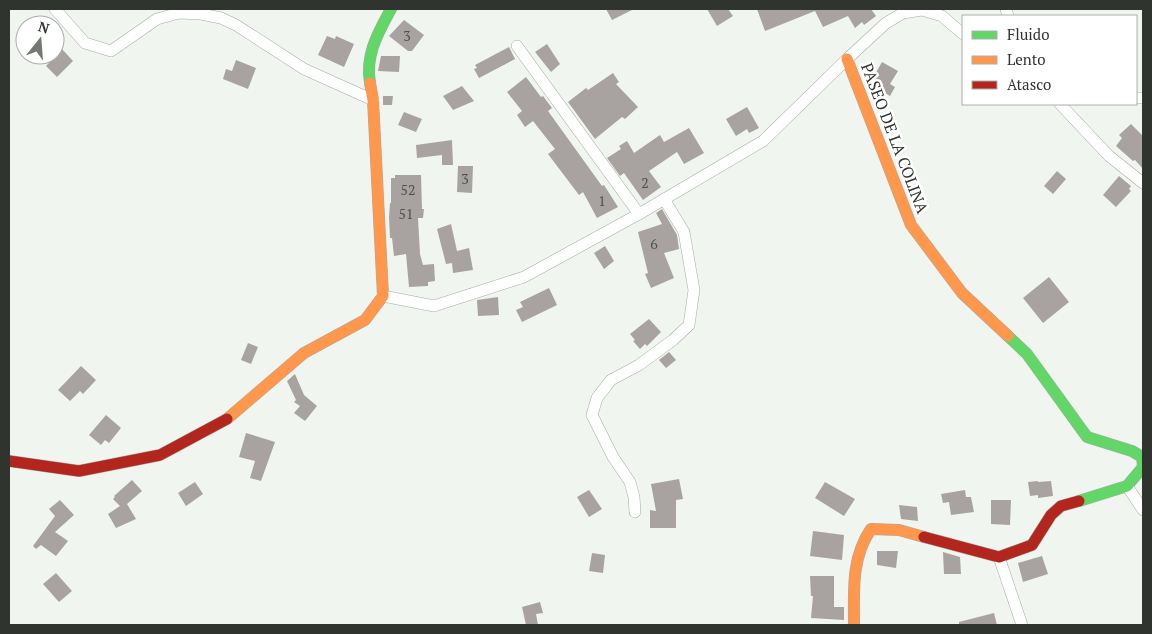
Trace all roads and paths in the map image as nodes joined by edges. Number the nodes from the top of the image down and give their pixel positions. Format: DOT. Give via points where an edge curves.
graph roads {
  1 [pos="54,9"];
  2 [pos="391,9"];
  3 [pos="962,33"];
  4 [pos="517,46"];
  5 [pos="847,59"];
  6 [pos="373,100"];
  7 [pos="1061,105"];
  8 [pos="1143,183"];
  9 [pos="664,199"];
  10 [pos="639,214"];
  11 [pos="383,296"];
  12 [pos="9,461"];
  13 [pos="1127,486"];
  14 [pos="1143,510"];
  15 [pos="635,512"];
  16 [pos="999,557"];
  17 [pos="854,625"];
  18 [pos="1022,625"];
  1 -- 6 [label="street" via="84,43 111,51 157,19 179,13 222,18 304,69"];
  2 -- 6 [label="street" via="373,43 368,71"];
  3 -- 5 [label="street" via="942,16 922,10 903,13 886,23"];
  4 -- 10 [label="street"];
  5 -- 9 [label="street" via="763,141"];
  5 -- 13 [label="street, PASEO DE LA COLINA" via="911,225 962,292 1027,354 1087,436 1142,457 1143,467"];
  6 -- 11 [label="street"];
  7 -- 8 [label="street" via="1109,156"];
  9 -- 10 [label="street"];
  9 -- 15 [label="street" via="684,232 694,290 689,325 639,365 611,380 597,398 592,415 630,482"];
  10 -- 11 [label="street" via="524,277 434,306"];
  11 -- 12 [label="street" via="365,320 304,353 227,419 160,456 80,471"];
  13 -- 14 [label="street"];
  13 -- 16 [label="street" via="1061,506 1051,515 1032,545"];
  16 -- 17 [label="street" via="899,530 871,529 865,536 855,568"];
  16 -- 18 [label="street"];
}
